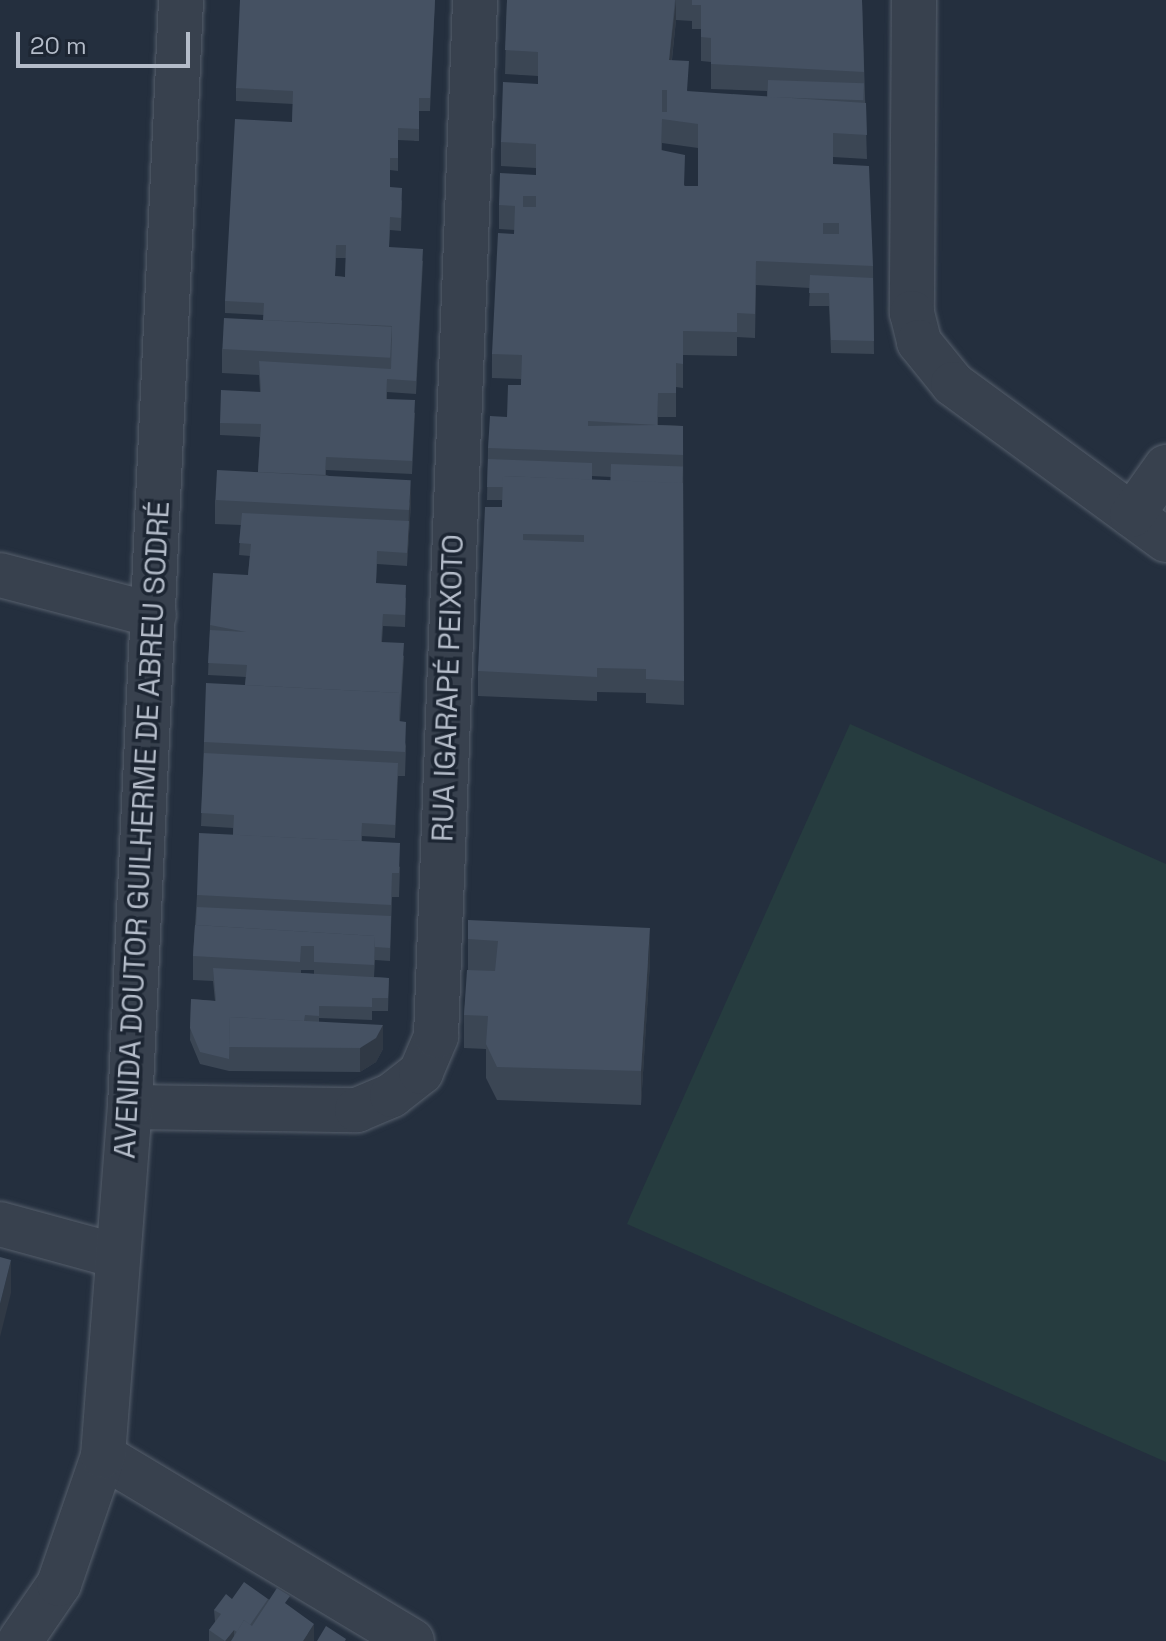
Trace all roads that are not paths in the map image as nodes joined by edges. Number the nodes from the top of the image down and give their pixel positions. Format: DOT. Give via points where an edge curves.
graph roads {
  1 [pos="181,0"];
  2 [pos="475,0"];
  3 [pos="914,0"];
  4 [pos="1166,467"];
  5 [pos="1149,527"];
  6 [pos="0,575"];
  7 [pos="154,615"];
  8 [pos="130,1107"];
  9 [pos="0,1224"];
  10 [pos="117,1256"];
  11 [pos="103,1456"];
  12 [pos="20,1641"];
  13 [pos="412,1641"];
  1 -- 7 [label="street, AVENIDA DOUTOR GUILHERME DE ABREU SODRÉ"];
  2 -- 8 [label="street, RUA IGARAPÉ PEIXOTO" via="436,1036 421,1072 392,1095 357,1110"];
  3 -- 5 [label="street" via="912,313 919,342 953,384"];
  4 -- 5 [label="street"];
  6 -- 7 [label="street"];
  7 -- 8 [label="street, AVENIDA DOUTOR GUILHERME DE ABREU SODRÉ"];
  8 -- 10 [label="street, AVENIDA DOUTOR GUILHERME DE ABREU SODRÉ"];
  9 -- 10 [label="street"];
  10 -- 11 [label="street, AVENIDA DOUTOR GUILHERME DE ABREU SODRÉ"];
  11 -- 12 [label="street, AVENIDA DOUTOR GUILHERME DE ABREU SODRÉ" via="59,1584"];
  11 -- 13 [label="street"];
}
